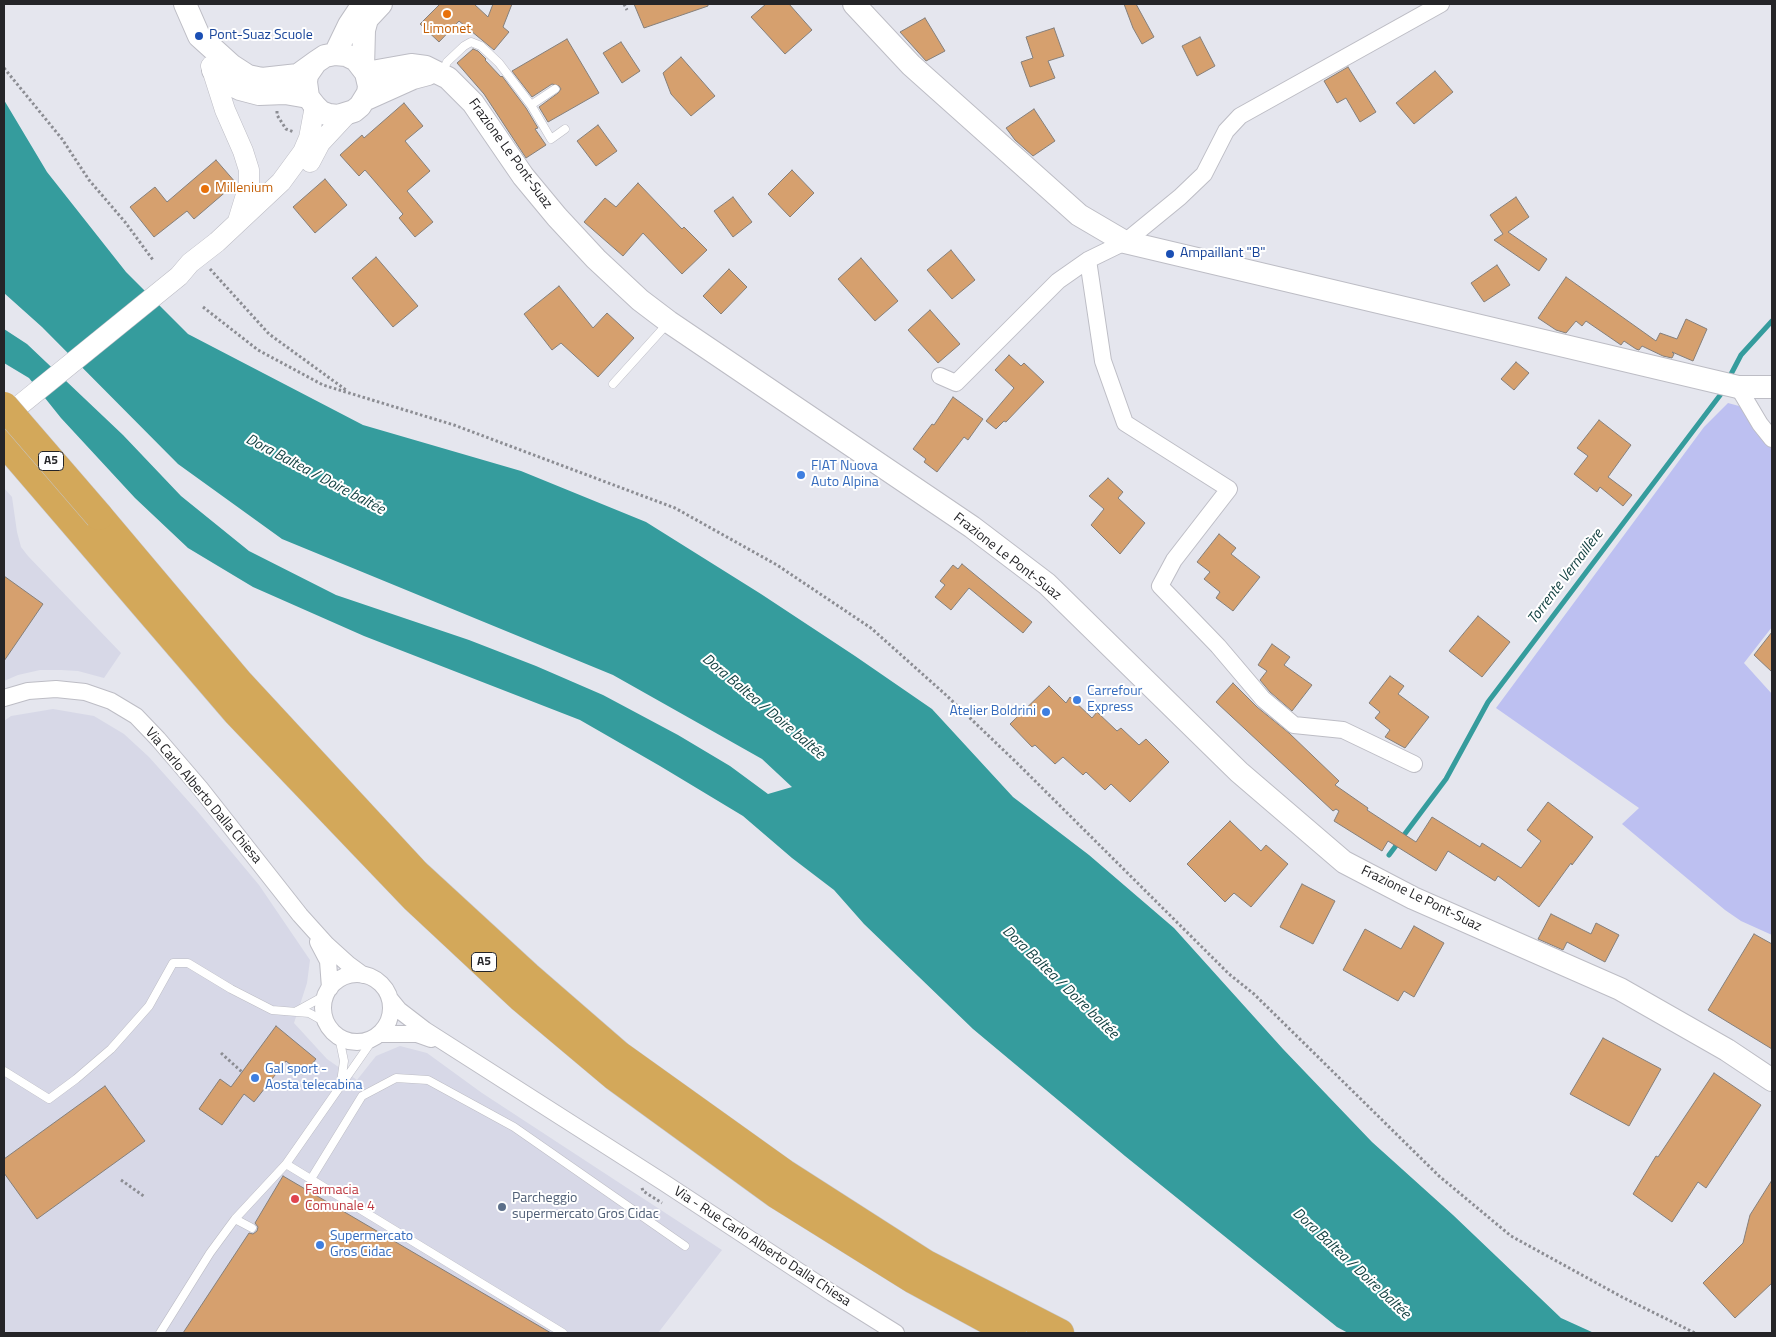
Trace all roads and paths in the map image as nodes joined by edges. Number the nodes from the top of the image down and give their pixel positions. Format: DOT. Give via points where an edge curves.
graph roads {
  1 [pos="185,4"];
  2 [pos="363,4"];
  3 [pos="381,4"];
  4 [pos="624,4"];
  5 [pos="854,4"];
  6 [pos="1441,4"];
  7 [pos="627,10"];
  8 [pos="199,36"];
  9 [pos="326,58"];
  10 [pos="4,68"];
  11 [pos="213,70"];
  12 [pos="364,70"];
  13 [pos="438,73"];
  14 [pos="555,89"];
  15 [pos="277,93"];
  16 [pos="364,100"];
  17 [pos="312,102"];
  18 [pos="532,105"];
  19 [pos="346,114"];
  20 [pos="565,129"];
  21 [pos="308,138"];
  22 [pos="237,223"];
  23 [pos="1124,242"];
  24 [pos="153,260"];
  25 [pos="1088,260"];
  26 [pos="203,262"];
  27 [pos="175,279"];
  28 [pos="203,306"];
  29 [pos="669,322"];
  30 [pos="940,376"];
  31 [pos="613,384"];
  32 [pos="1738,387"];
  33 [pos="1772,387"];
  34 [pos="348,392"];
  35 [pos="4,406"];
  36 [pos="4,418"];
  37 [pos="1772,439"];
  38 [pos="4,442"];
  39 [pos="4,698"];
  40 [pos="1414,764"];
  41 [pos="300,915"];
  42 [pos="363,975"];
  43 [pos="328,992"];
  44 [pos="390,999"];
  45 [pos="297,1011"];
  46 [pos="327,1023"];
  47 [pos="376,1036"];
  48 [pos="339,1037"];
  49 [pos="451,1048"];
  50 [pos="221,1053"];
  51 [pos="4,1071"];
  52 [pos="242,1072"];
  53 [pos="1772,1080"];
  54 [pos="340,1086"];
  55 [pos="286,1164"];
  56 [pos="310,1179"];
  57 [pos="121,1180"];
  58 [pos="144,1197"];
  59 [pos="235,1219"];
  60 [pos="252,1228"];
  61 [pos="686,1246"];
  62 [pos="433,1254"];
  63 [pos="428,1261"];
  64 [pos="160,1333"];
  65 [pos="563,1333"];
  66 [pos="896,1333"];
  67 [pos="1012,1333"];
  68 [pos="1060,1333"];
  69 [pos="1695,1333"];
  1 -- 8 [label="main road"];
  2 -- 9 [label="main road"];
  3 -- 12 [label="main road" via="368,19 364,30"];
  4 -- 7 [label="path"];
  5 -- 23 [label="main road" via="911,65 1079,215"];
  6 -- 23 [label="street" via="1240,116 1226,131 1204,174"];
  8 -- 9 [label="main road" via="231,65 255,78 298,75"];
  8 -- 11 [label="street"];
  9 -- 12 [label="main road" via="346,55 356,60"];
  9 -- 17 [label="main road" via="307,75 306,90"];
  10 -- 24 [label="path"];
  11 -- 15 [label="main road" via="225,82 240,89 259,94"];
  11 -- 22 [label="street" via="249,170 249,184"];
  12 -- 13 [label="main road" via="411,65"];
  12 -- 16 [label="main road" via="369,86"];
  13 -- 16 [label="main road" via="413,78"];
  13 -- 18 [label="lane" via="471,42 481,46 499,63"];
  13 -- 29 [label="main road, Frazione Le Pont-Suaz" via="456,84 473,102 523,176 556,217 640,300"];
  14 -- 18 [label="lane"];
  15 -- 17 [label="main road"];
  15 -- 21 [label="path" via="277,116 286,129"];
  16 -- 19 [label="main road" via="354,111"];
  17 -- 19 [label="main road" via="329,115"];
  17 -- 21 [label="street"];
  18 -- 20 [label="lane" via="551,139"];
  19 -- 26 [label="street" via="320,143 306,168"];
  21 -- 22 [label="street" via="303,152 281,182"];
  22 -- 27 [label="street"];
  23 -- 25 [label="street"];
  23 -- 32 [label="main road"];
  25 -- 30 [label="street" via="1058,281 956,383"];
  25 -- 40 [label="street" via="1103,361 1125,423 1228,489 1174,560 1160,586 1263,699 1294,725 1343,730"];
  26 -- 27 [label="street"];
  26 -- 34 [label="path" via="269,334"];
  27 -- 36 [label="street"];
  28 -- 34 [label="path" via="258,350 323,385"];
  29 -- 31 [label="lane"];
  29 -- 53 [label="main road, Frazione Le Pont-Suaz" via="972,526 1047,584 1239,772 1344,862 1413,898 1620,989 1727,1050"];
  32 -- 33 [label="main road"];
  32 -- 37 [label="street"];
  34 -- 69 [label="path" via="454,424 675,508 777,565 871,628 1018,764 1229,974 1254,994 1439,1176 1512,1236"];
  35 -- 68 [label="highway, A5, bridge" via="239,682 416,873 528,976 619,1055 784,1173 926,1264"];
  38 -- 67 [label="highway, A5" via="236,712 415,898 521,998 615,1076 776,1194 914,1280"];
  39 -- 41 [label="street, Via Carlo Alberto Dalla Chiesa" via="28,691 84,692 111,701 136,716 200,788"];
  41 -- 42 [label="street, Via Carlo Alberto Dalla Chiesa"];
  41 -- 43 [label="street, Via Carlo Alberto Dalla Chiesa" via="328,961"];
  42 -- 43 [label="street" via="344,977 336,981"];
  42 -- 44 [label="street" via="380,983"];
  43 -- 45 [label="lane"];
  43 -- 46 [label="street" via="324,1004"];
  44 -- 47 [label="street" via="391,1012 387,1024"];
  44 -- 49 [label="street" via="410,1020"];
  45 -- 46 [label="lane" via="309,1013"];
  45 -- 51 [label="lane" via="272,1010 188,963 173,963 149,1006 111,1049 49,1099"];
  46 -- 48 [label="street"];
  47 -- 48 [label="street" via="356,1042"];
  47 -- 49 [label="street" via="417,1034"];
  47 -- 54 [label="lane"];
  48 -- 54 [label="lane" via="344,1061"];
  49 -- 66 [label="street, Via - Rue Carlo Alberto Dalla Chiesa"];
  50 -- 52 [label="path"];
  54 -- 55 [label="lane"];
  55 -- 56 [label="lane"];
  55 -- 59 [label="lane"];
  56 -- 61 [label="lane" via="362,1096 396,1078 428,1080 514,1127"];
  56 -- 62 [label="lane"];
  57 -- 58 [label="path"];
  59 -- 60 [label="lane"];
  59 -- 64 [label="lane" via="210,1252"];
  62 -- 63 [label="lane"];
  62 -- 65 [label="lane"];
}
